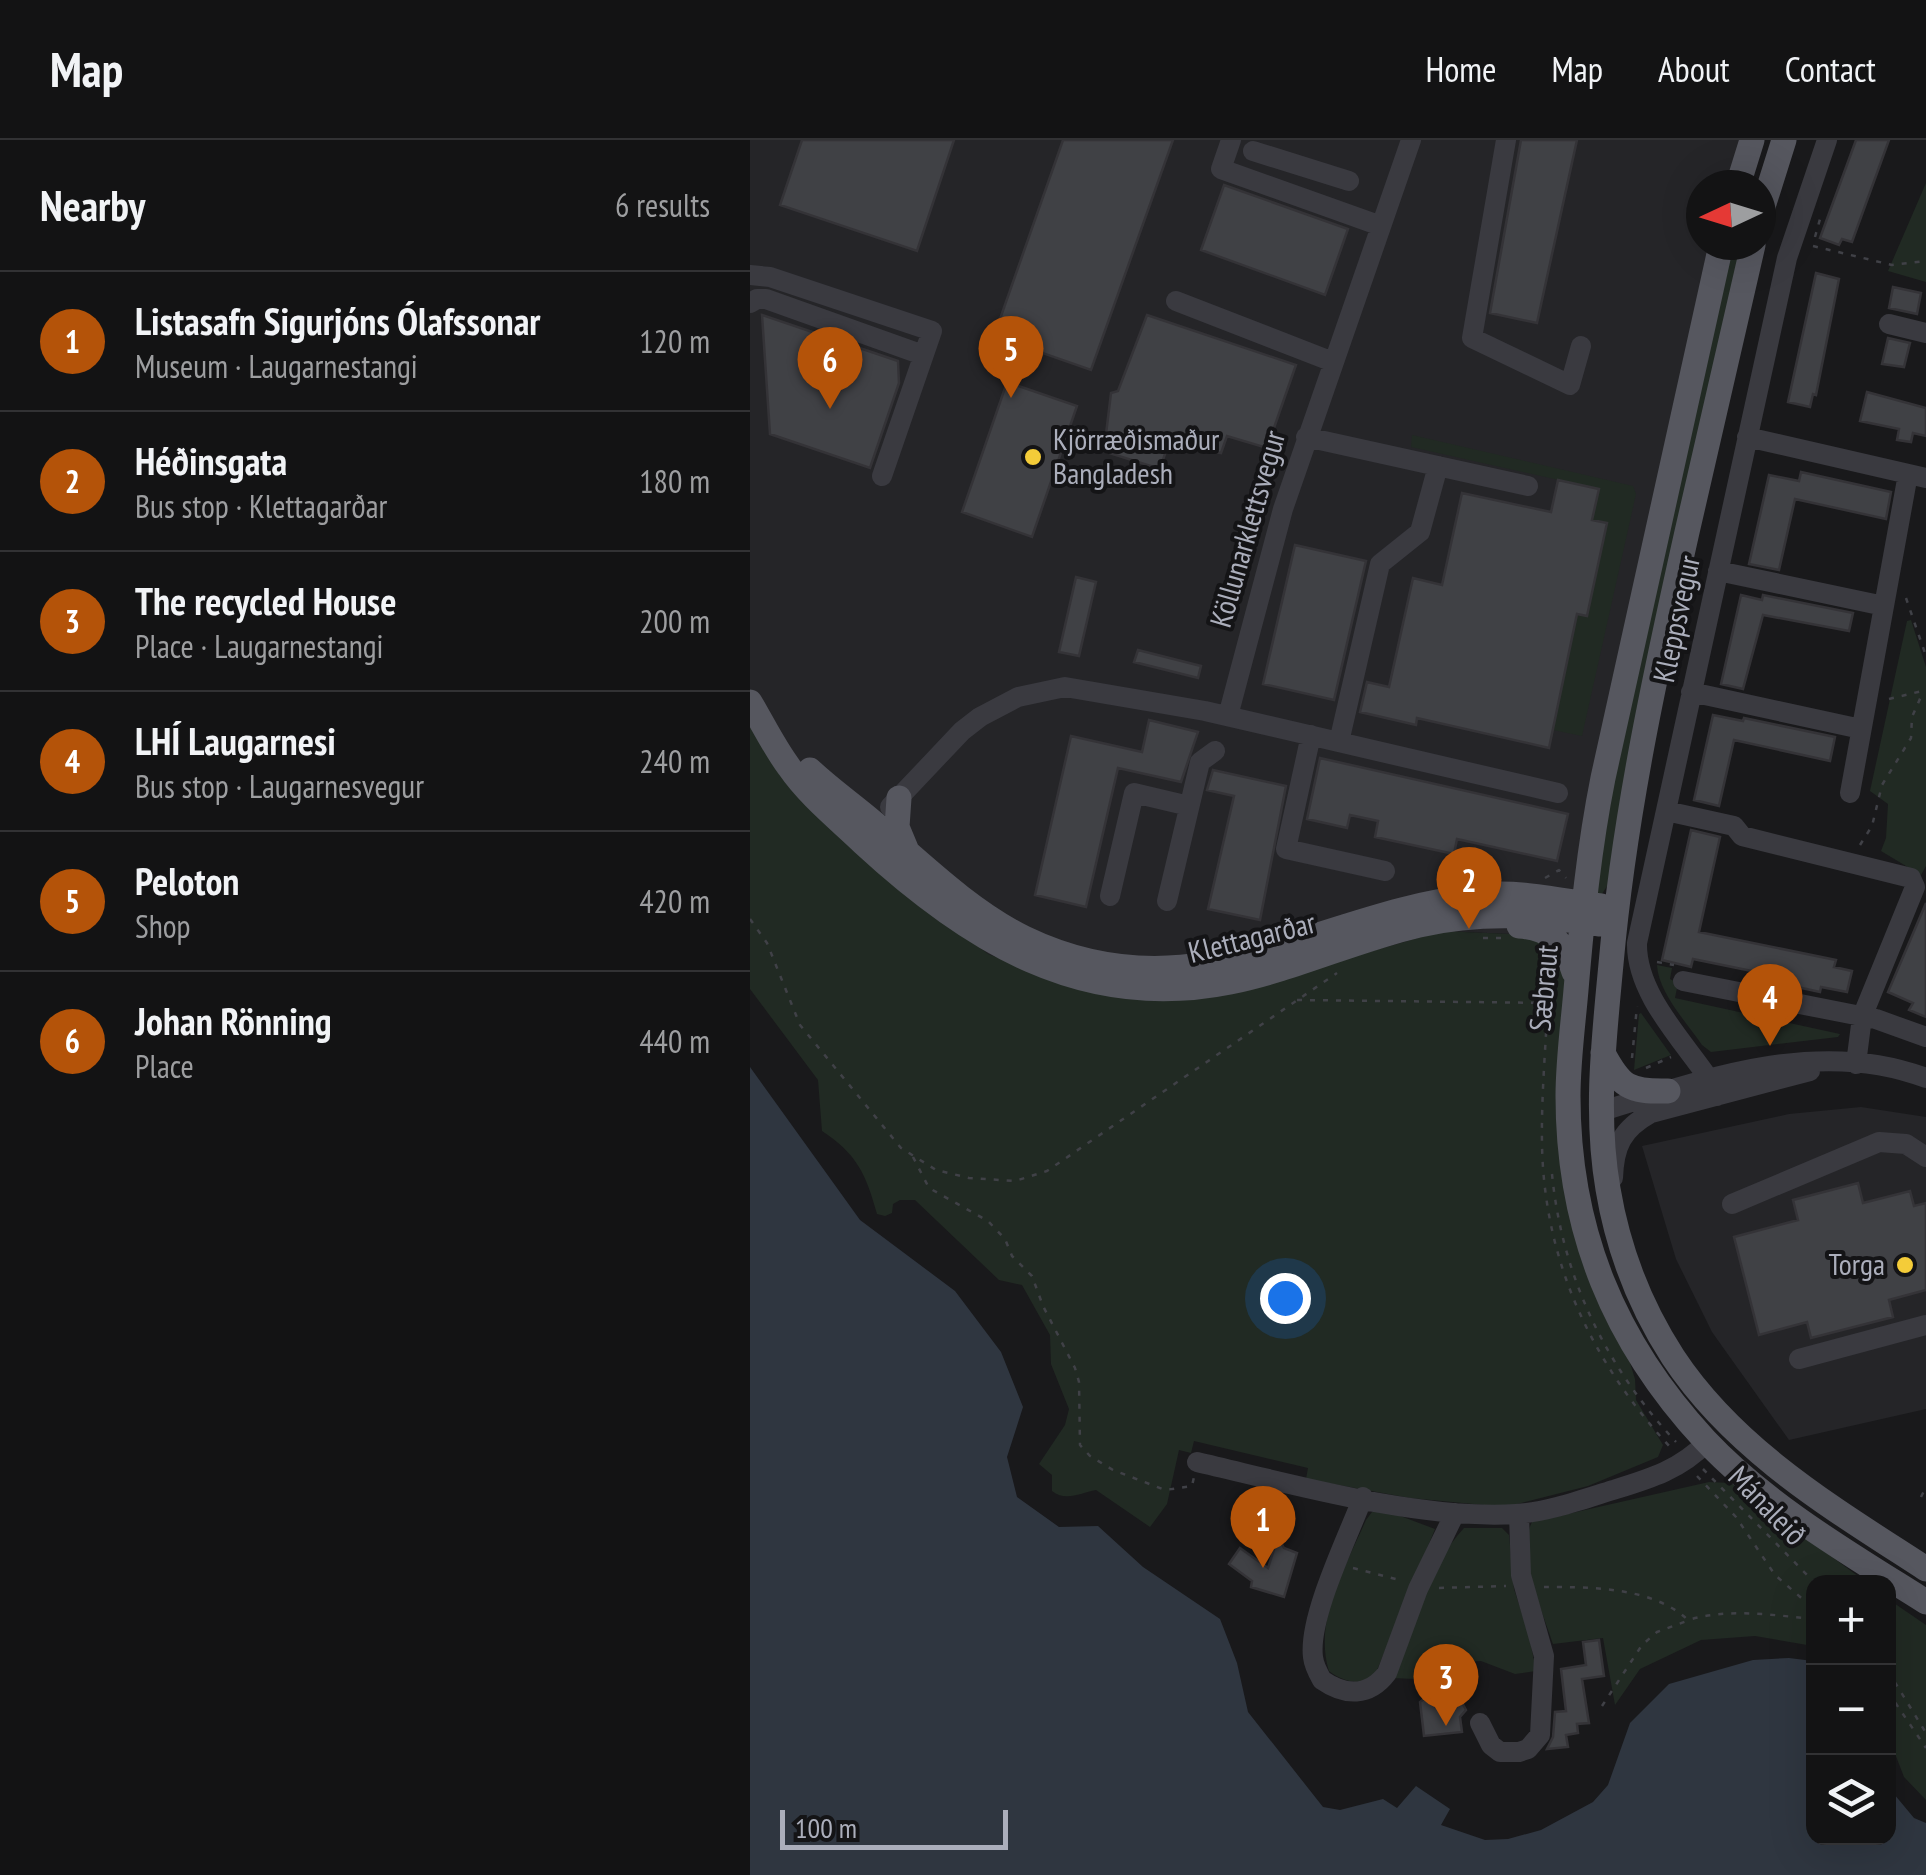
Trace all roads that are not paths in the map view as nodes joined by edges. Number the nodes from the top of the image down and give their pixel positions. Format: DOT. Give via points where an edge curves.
graph roads {
  1 [pos="1230,140"];
  2 [pos="1411,140"];
  3 [pos="1506,140"];
  4 [pos="1752,140"];
  5 [pos="1784,140"];
  6 [pos="1794,140"];
  7 [pos="1827,140"];
  8 [pos="1255,146"];
  9 [pos="1743,170"];
  10 [pos="1775,170"];
  11 [pos="1244,177"];
  12 [pos="1349,180"];
  13 [pos="1776,200"];
  14 [pos="1381,226"];
  15 [pos="1718,260"];
  16 [pos="1750,260"];
  17 [pos="750,275"];
  18 [pos="1176,301"];
  19 [pos="750,303"];
  20 [pos="1889,324"];
  21 [pos="1926,333"];
  22 [pos="1582,346"];
  23 [pos="924,355"];
  24 [pos="1333,362"];
  25 [pos="1747,436"];
  26 [pos="1306,437"];
  27 [pos="1438,466"];
  28 [pos="882,476"];
  29 [pos="1917,476"];
  30 [pos="1528,486"];
  31 [pos="1718,571"];
  32 [pos="1886,597"];
  33 [pos="1692,692"];
  34 [pos="755,711"];
  35 [pos="1228,716"];
  36 [pos="1861,729"];
  37 [pos="1311,735"];
  38 [pos="1339,742"];
  39 [pos="1215,751"];
  40 [pos="1558,793"];
  41 [pos="1850,794"];
  42 [pos="899,798"];
  43 [pos="1189,806"];
  44 [pos="1666,810"];
  45 [pos="1595,817"];
  46 [pos="867,831"];
  47 [pos="909,855"];
  48 [pos="1384,871"];
  49 [pos="1538,886"];
  50 [pos="1110,896"];
  51 [pos="1167,901"];
  52 [pos="1583,913"];
  53 [pos="1616,917"];
  54 [pos="1462,928"];
  55 [pos="1577,980"];
  56 [pos="1682,981"];
  57 [pos="1862,1016"];
  58 [pos="1926,1037"];
  59 [pos="1603,1053"];
  60 [pos="1852,1064"];
  61 [pos="1926,1078"];
  62 [pos="1712,1087"];
  63 [pos="1668,1091"];
  64 [pos="1600,1112"];
  65 [pos="1569,1140"];
  66 [pos="1924,1151"];
  67 [pos="1732,1204"];
  68 [pos="1612,1210"];
  69 [pos="1926,1325"];
  70 [pos="1798,1359"];
  71 [pos="1699,1450"];
  72 [pos="1197,1462"];
  73 [pos="1363,1497"];
  74 [pos="1455,1513"];
  75 [pos="1519,1514"];
  76 [pos="1926,1569"];
  77 [pos="1876,1571"];
  78 [pos="1926,1602"];
  79 [pos="1926,1612"];
  80 [pos="1480,1722"];
  1 -- 11 [label="street" via="1220,169"];
  2 -- 14 [label="street, Köllunarklettsvegur"];
  3 -- 22 [label="street" via="1472,338 1570,386"];
  4 -- 9 [label="main road"];
  5 -- 10 [label="main road"];
  6 -- 13 [label="street"];
  7 -- 25 [label="street, Kleppsvegur" via="1787,258"];
  8 -- 11 [label="street"];
  8 -- 12 [label="street"];
  11 -- 14 [label="street"];
  14 -- 24 [label="street, Köllunarklettsvegur"];
  15 -- 45 [label="main road, Sæbraut"];
  16 -- 53 [label="main road" via="1647,715"];
  17 -- 23 [label="street" via="932,331"];
  18 -- 24 [label="street"];
  19 -- 23 [label="street" via="766,299"];
  20 -- 21 [label="street"];
  23 -- 28 [label="street"];
  24 -- 26 [label="street, Köllunarklettsvegur"];
  25 -- 29 [label="street"];
  25 -- 31 [label="street, Kleppsvegur"];
  26 -- 27 [label="street"];
  26 -- 35 [label="street, Köllunarklettsvegur"];
  27 -- 30 [label="street"];
  27 -- 38 [label="street" via="1420,532 1380,564"];
  29 -- 32 [label="street"];
  31 -- 32 [label="street"];
  31 -- 33 [label="street, Kleppsvegur"];
  32 -- 36 [label="street"];
  33 -- 36 [label="street"];
  33 -- 44 [label="street, Kleppsvegur"];
  34 -- 46 [label="main road, Klettagarðar" via="790,769"];
  35 -- 37 [label="street"];
  35 -- 42 [label="street" via="1103,682 1018,697 962,731"];
  36 -- 41 [label="street"];
  37 -- 38 [label="street"];
  37 -- 48 [label="street" via="1286,849"];
  38 -- 40 [label="street"];
  39 -- 43 [label="street" via="1200,762"];
  42 -- 46 [label="street"];
  42 -- 47 [label="main road" via="897,827"];
  43 -- 50 [label="street" via="1134,794"];
  43 -- 51 [label="street"];
  44 -- 57 [label="street" via="1911,878 1916,887"];
  44 -- 62 [label="street, Kleppsvegur" via="1636,959 1646,987"];
  45 -- 49 [label="main road" via="1578,864 1568,876"];
  45 -- 52 [label="main road, Sæbraut"];
  46 -- 47 [label="main road, Klettagarðar"];
  46 -- 54 [label="main road, Klettagarðar" via="945,910 1004,948 1045,968 1114,986 1170,990 1231,982 1420,925"];
  47 -- 49 [label="main road, Klettagarðar" via="1022,937 1068,955 1138,968 1225,964 1403,909"];
  49 -- 52 [label="main road, Klettagarðar"];
  52 -- 53 [label="main road, Klettagarðar"];
  52 -- 54 [label="main road, Klettagarðar" via="1523,914"];
  52 -- 55 [label="main road, Sæbraut"];
  53 -- 59 [label="main road"];
  54 -- 55 [label="main road" via="1535,927 1567,950"];
  55 -- 65 [label="main road, Sæbraut"];
  56 -- 57 [label="street"];
  57 -- 58 [label="street"];
  57 -- 60 [label="street"];
  59 -- 63 [label="main road" via="1628,1088"];
  59 -- 64 [label="main road"];
  60 -- 61 [label="street"];
  60 -- 62 [label="street" via="1794,1062"];
  62 -- 63 [label="street"];
  62 -- 68 [label="street" via="1624,1130 1614,1161"];
  63 -- 64 [label="street"];
  64 -- 65 [label="main road"];
  64 -- 68 [label="main road"];
  65 -- 71 [label="main road, Sæbraut" via="1592,1260 1646,1367"];
  66 -- 67 [label="street" via="1879,1142"];
  68 -- 76 [label="main road" via="1621,1253 1654,1326 1698,1391 1763,1457"];
  69 -- 70 [label="street"];
  71 -- 75 [label="street" via="1660,1475"];
  71 -- 77 [label="main road, Sæbraut"];
  72 -- 73 [label="street"];
  73 -- 74 [label="street"];
  73 -- 74 [label="street" via="1318,1618 1313,1655 1322,1680 1356,1693 1387,1674"];
  74 -- 75 [label="street"];
  75 -- 80 [label="street" via="1518,1554 1544,1656 1540,1735 1519,1752 1500,1752"];
  77 -- 78 [label="main road, Sæbraut"];
  77 -- 79 [label="street"];
}
